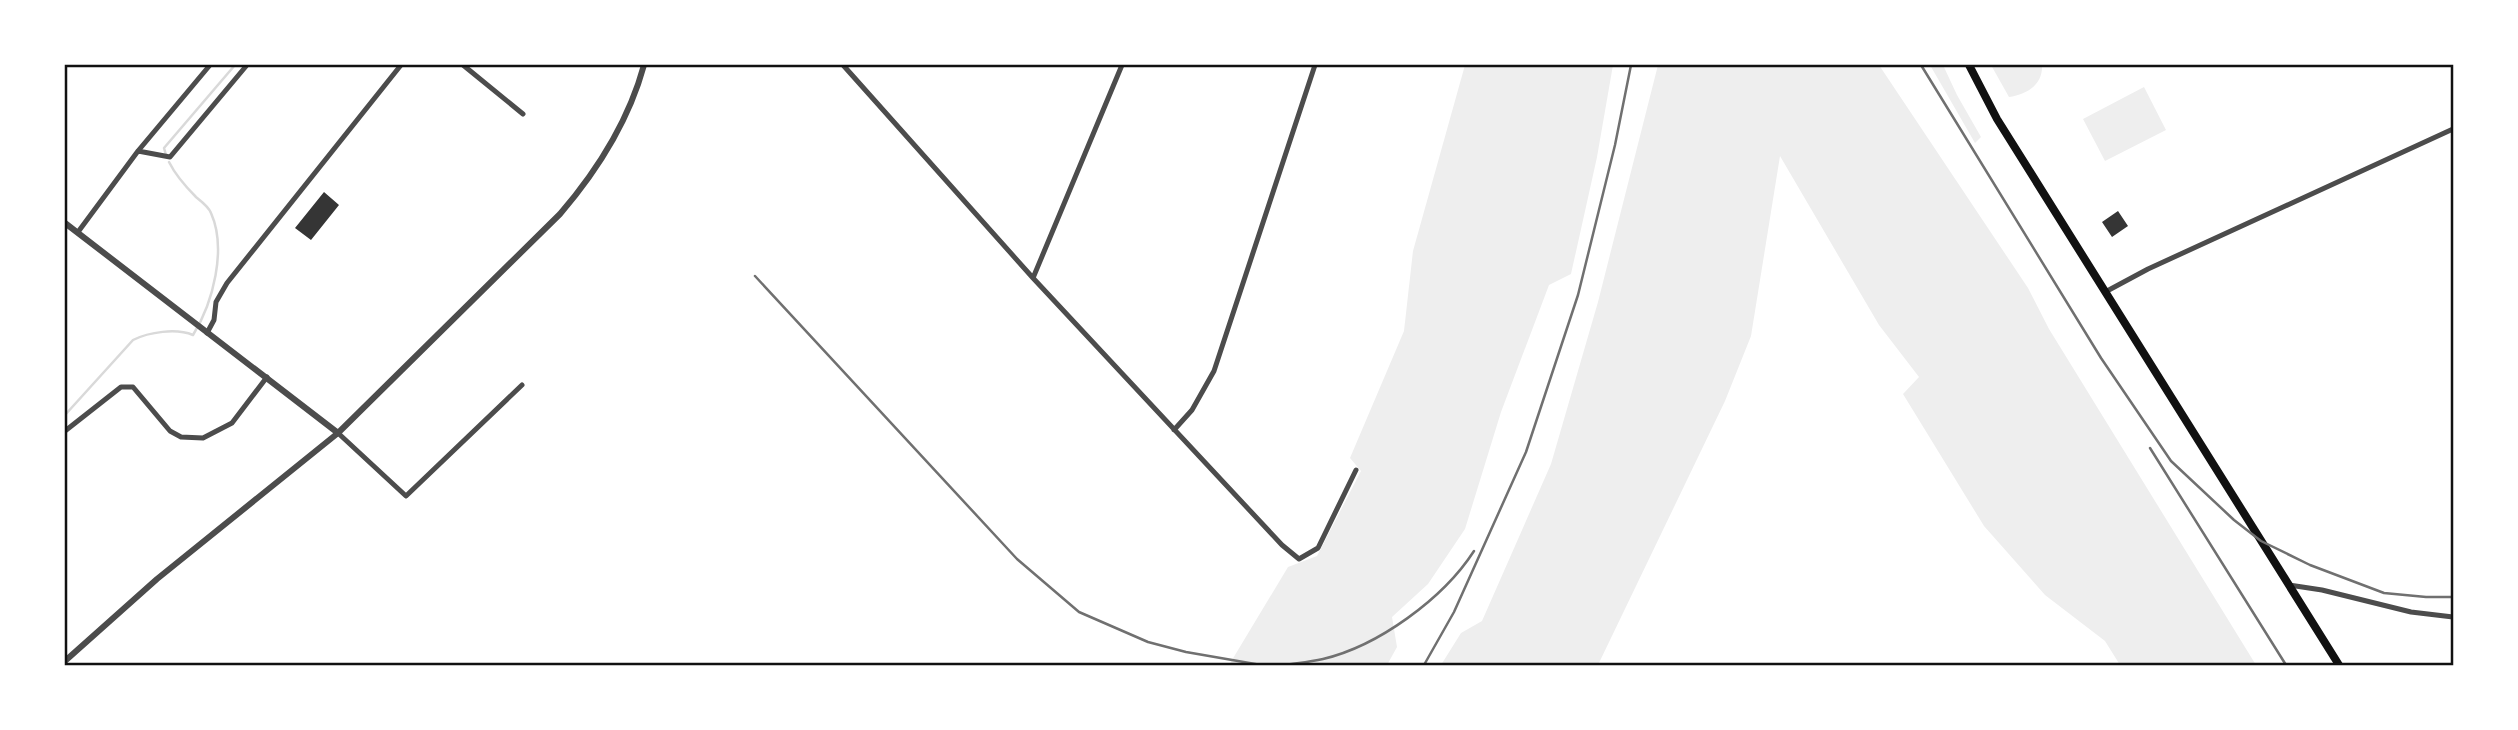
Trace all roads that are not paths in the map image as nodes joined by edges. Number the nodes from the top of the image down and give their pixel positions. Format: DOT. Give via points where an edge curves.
graph roads {
  1 [pos="210,65"];
  2 [pos="247,65"];
  3 [pos="401,65"];
  4 [pos="464,65"];
  5 [pos="644,65"];
  6 [pos="843,65"];
  7 [pos="1122,65"];
  8 [pos="1315,65"];
  9 [pos="1969,65"];
  10 [pos="523,114"];
  11 [pos="2453,129"];
  12 [pos="138,151"];
  13 [pos="65,223"];
  14 [pos="78,232"];
  15 [pos="1033,278"];
  16 [pos="2107,291"];
  17 [pos="205,331"];
  18 [pos="267,377"];
  19 [pos="522,385"];
  20 [pos="65,430"];
  21 [pos="1174,430"];
  22 [pos="338,433"];
  23 [pos="1356,470"];
  24 [pos="2289,585"];
  25 [pos="2453,617"];
  26 [pos="65,661"];
  27 [pos="2339,665"];
  1 -- 12 [label="street"];
  2 -- 12 [label="street" via="170,157"];
  3 -- 17 [label="street" via="227,283 216,302 214,320"];
  4 -- 10 [label="street"];
  5 -- 22 [label="street" via="636,92 586,183 561,214"];
  6 -- 15 [label="street"];
  7 -- 15 [label="street"];
  8 -- 21 [label="street" via="1214,372"];
  9 -- 16 [label="main road" via="1997,119"];
  11 -- 16 [label="street"];
  12 -- 14 [label="street"];
  13 -- 14 [label="street"];
  14 -- 17 [label="street"];
  15 -- 21 [label="street"];
  16 -- 24 [label="main road"];
  17 -- 18 [label="street"];
  18 -- 20 [label="street" via="232,423 204,438 181,437 170,431 133,387 121,387"];
  18 -- 22 [label="street"];
  19 -- 22 [label="street" via="406,496"];
  21 -- 23 [label="street" via="1299,559 1318,548"];
  22 -- 26 [label="street"];
  24 -- 25 [label="street"];
  24 -- 27 [label="main road"];
}
